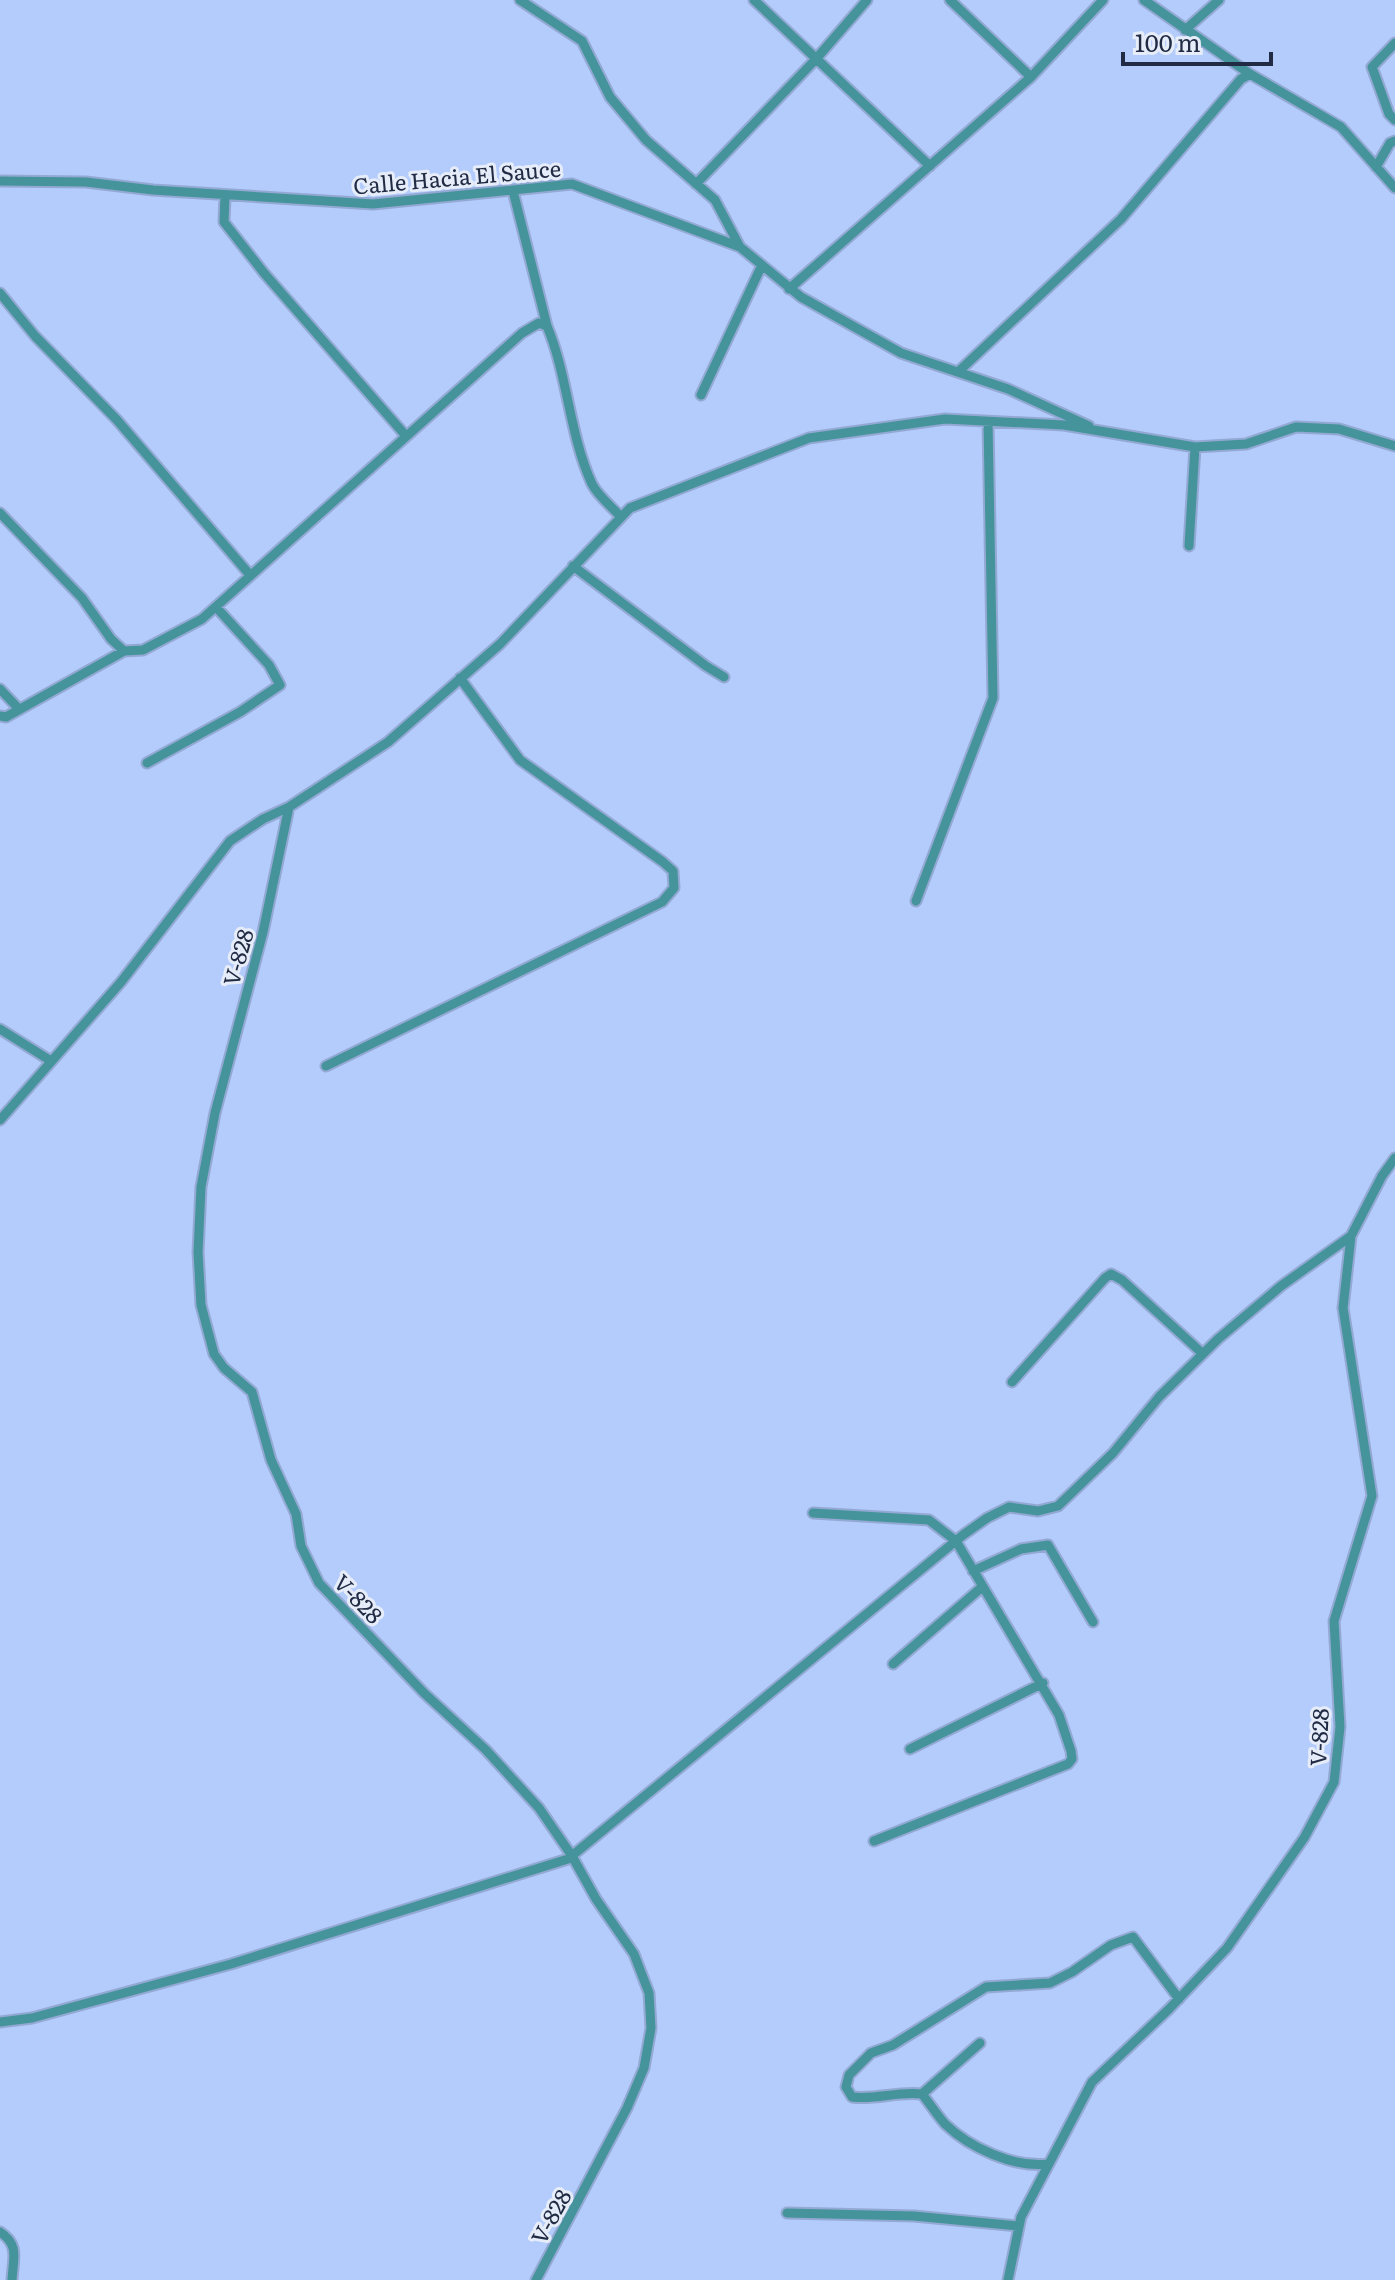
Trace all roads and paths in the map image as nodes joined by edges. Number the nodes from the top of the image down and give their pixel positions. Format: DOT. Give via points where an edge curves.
graph roads {
  1 [pos="520,0"];
  2 [pos="754,0"];
  3 [pos="867,0"];
  4 [pos="950,0"];
  5 [pos="1103,0"];
  6 [pos="1144,0"];
  7 [pos="1219,0"];
  8 [pos="1185,30"];
  9 [pos="1395,43"];
  10 [pos="816,59"];
  11 [pos="1250,74"];
  12 [pos="1031,77"];
  13 [pos="1395,120"];
  14 [pos="1395,141"];
  15 [pos="930,166"];
  16 [pos="1376,167"];
  17 [pos="0,181"];
  18 [pos="696,184"];
  19 [pos="1395,188"];
  20 [pos="513,191"];
  21 [pos="225,195"];
  22 [pos="740,247"];
  23 [pos="762,265"];
  24 [pos="789,289"];
  25 [pos="0,293"];
  26 [pos="547,326"];
  27 [pos="958,372"];
  28 [pos="701,395"];
  29 [pos="988,422"];
  30 [pos="1099,431"];
  31 [pos="406,436"];
  32 [pos="1395,446"];
  33 [pos="1195,447"];
  34 [pos="0,513"];
  35 [pos="621,517"];
  36 [pos="1189,546"];
  37 [pos="573,566"];
  38 [pos="250,575"];
  39 [pos="216,607"];
  40 [pos="124,651"];
  41 [pos="724,677"];
  42 [pos="460,678"];
  43 [pos="0,689"];
  44 [pos="19,709"];
  45 [pos="0,716"];
  46 [pos="147,763"];
  47 [pos="289,807"];
  48 [pos="916,901"];
  49 [pos="0,1029"];
  50 [pos="51,1061"];
  51 [pos="326,1066"];
  52 [pos="0,1120"];
  53 [pos="1395,1158"];
  54 [pos="1351,1236"];
  55 [pos="1203,1354"];
  56 [pos="1012,1382"];
  57 [pos="813,1513"];
  58 [pos="956,1541"];
  59 [pos="973,1571"];
  60 [pos="982,1587"];
  61 [pos="1093,1622"];
  62 [pos="893,1664"];
  63 [pos="1043,1683"];
  64 [pos="910,1749"];
  65 [pos="874,1841"];
  66 [pos="572,1856"];
  67 [pos="1179,1999"];
  68 [pos="0,2022"];
  69 [pos="980,2043"];
  70 [pos="922,2094"];
  71 [pos="1048,2164"];
  72 [pos="787,2213"];
  73 [pos="1019,2226"];
  74 [pos="0,2232"];
  75 [pos="12,2280"];
  76 [pos="536,2280"];
  77 [pos="1008,2280"];
  1 -- 18 [label="street" via="582,41 610,97 646,140"];
  2 -- 10 [label="street"];
  3 -- 10 [label="street"];
  4 -- 12 [label="street"];
  5 -- 12 [label="street"];
  6 -- 8 [label="street"];
  7 -- 8 [label="street"];
  8 -- 11 [label="street"];
  9 -- 13 [label="street" via="1372,67"];
  10 -- 15 [label="street"];
  10 -- 18 [label="street"];
  11 -- 16 [label="street" via="1341,127"];
  11 -- 27 [label="street" via="1121,219"];
  12 -- 15 [label="street"];
  14 -- 16 [label="street"];
  15 -- 24 [label="street"];
  16 -- 19 [label="street"];
  17 -- 21 [label="street, Calle Hacia El Sauce" via="86,182"];
  18 -- 22 [label="street" via="715,200"];
  20 -- 21 [label="street, Calle Hacia El Sauce" via="373,204"];
  20 -- 22 [label="street, Calle Hacia El Sauce" via="572,184"];
  20 -- 26 [label="street"];
  21 -- 31 [label="street" via="224,222"];
  22 -- 23 [label="street, Calle Hacia El Sauce"];
  23 -- 24 [label="street, Calle Hacia El Sauce"];
  23 -- 28 [label="street"];
  24 -- 27 [label="street, Calle Hacia El Sauce" via="901,353"];
  25 -- 38 [label="street"];
  26 -- 31 [label="street" via="539,323 522,333"];
  26 -- 35 [label="street" via="593,486"];
  27 -- 30 [label="street, Calle Hacia El Sauce"];
  29 -- 30 [label="street"];
  29 -- 35 [label="street" via="945,419 809,438 630,508"];
  29 -- 48 [label="street" via="993,698"];
  30 -- 33 [label="street"];
  31 -- 38 [label="street"];
  32 -- 33 [label="street" via="1339,429 1296,427 1246,444"];
  33 -- 36 [label="street"];
  34 -- 40 [label="street" via="82,598"];
  35 -- 37 [label="street"];
  37 -- 41 [label="street"];
  37 -- 42 [label="street" via="500,644"];
  38 -- 39 [label="street"];
  39 -- 40 [label="street" via="143,650"];
  39 -- 46 [label="street" via="269,665 280,685"];
  40 -- 44 [label="street"];
  42 -- 47 [label="street" via="388,742"];
  42 -- 51 [label="street" via="520,760 663,862 673,871 674,888 662,902"];
  43 -- 44 [label="street"];
  44 -- 45 [label="street"];
  47 -- 50 [label="street" via="230,841 121,982"];
  47 -- 66 [label="street, V-828" via="201,1187 201,1305 214,1354 252,1392 271,1460 296,1514 301,1546 319,1583 486,1750 539,1808"];
  49 -- 50 [label="street"];
  50 -- 52 [label="street"];
  53 -- 54 [label="street, V-828"];
  54 -- 55 [label="street" via="1281,1286"];
  54 -- 67 [label="street, V-828" via="1343,1308 1372,1496 1334,1621 1340,1727 1334,1782 1304,1838 1227,1948"];
  55 -- 56 [label="street" via="1111,1274"];
  55 -- 58 [label="street" via="1058,1506 1038,1511 1009,1507"];
  57 -- 58 [label="street" via="929,1520"];
  58 -- 59 [label="street"];
  58 -- 66 [label="street"];
  59 -- 60 [label="street"];
  59 -- 61 [label="street" via="1021,1549 1048,1545"];
  60 -- 62 [label="street"];
  60 -- 63 [label="street"];
  63 -- 64 [label="street"];
  63 -- 65 [label="street" via="1071,1751 1068,1764"];
  66 -- 68 [label="street" via="231,1964"];
  66 -- 76 [label="street, V-828" via="634,1954 649,1993 651,2028 644,2068 627,2108"];
  67 -- 70 [label="street" via="1133,1937 1050,1983 986,1987 893,2045 871,2053 849,2075 846,2087 852,2097 866,2099"];
  67 -- 71 [label="street, V-828" via="1092,2082"];
  69 -- 70 [label="street"];
  70 -- 71 [label="street" via="968,2142 1019,2163"];
  71 -- 73 [label="street, V-828"];
  72 -- 73 [label="street" via="914,2216"];
  73 -- 77 [label="street, V-828"];
  74 -- 75 [label="street" via="12,2241"];
}
